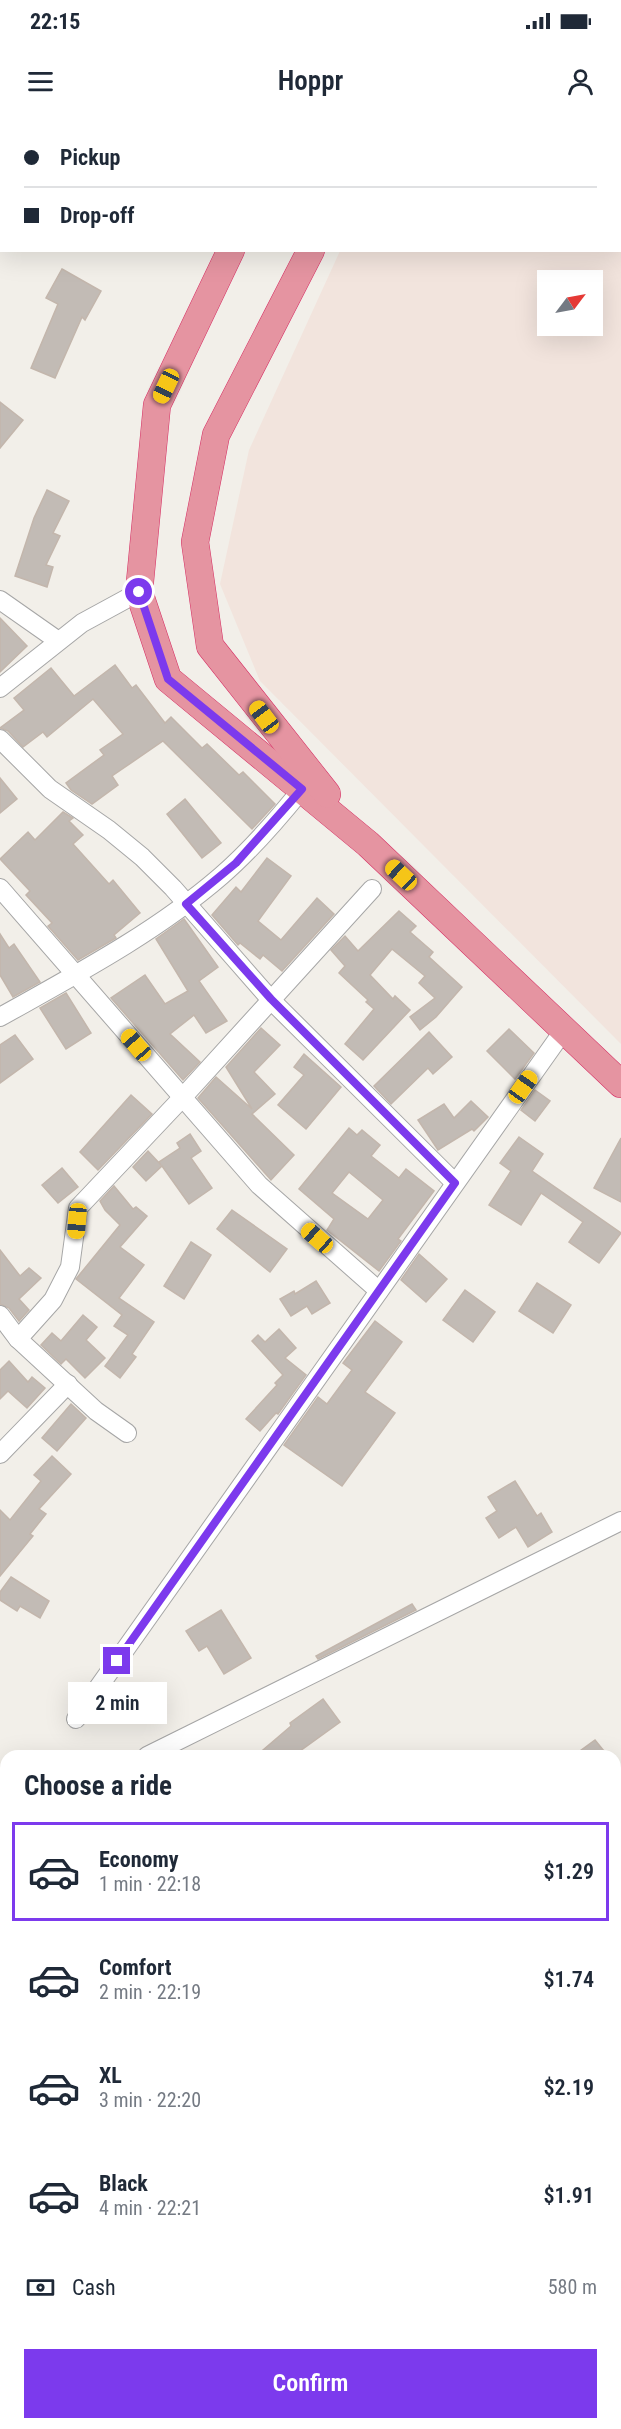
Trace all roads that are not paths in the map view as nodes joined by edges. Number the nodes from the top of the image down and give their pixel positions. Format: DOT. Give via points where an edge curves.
graph roads {
  1 [pos="230,252"];
  2 [pos="310,252"];
  3 [pos="139,592"];
  4 [pos="0,600"];
  5 [pos="57,640"];
  6 [pos="0,687"];
  7 [pos="0,739"];
  8 [pos="302,789"];
  9 [pos="368,844"];
  10 [pos="0,888"];
  11 [pos="372,890"];
  12 [pos="186,904"];
  13 [pos="77,974"];
  14 [pos="271,999"];
  15 [pos="0,1017"];
  16 [pos="564,1030"];
  17 [pos="621,1084"];
  18 [pos="182,1098"];
  19 [pos="455,1183"];
  20 [pos="379,1291"];
  21 [pos="0,1315"];
  22 [pos="18,1340"];
  23 [pos="68,1384"];
  24 [pos="127,1433"];
  25 [pos="0,1454"];
  26 [pos="621,1521"];
  27 [pos="76,1719"];
  28 [pos="159,1750"];
  1 -- 3 [label="highway" via="157,405"];
  2 -- 9 [label="highway" via="216,435 195,542 210,646"];
  3 -- 5 [label="street"];
  3 -- 8 [label="highway" via="168,679"];
  4 -- 5 [label="street"];
  5 -- 6 [label="street"];
  7 -- 12 [label="street" via="50,789 142,857"];
  8 -- 9 [label="highway"];
  8 -- 12 [label="street" via="236,863"];
  9 -- 16 [label="highway"];
  10 -- 13 [label="street"];
  11 -- 14 [label="street"];
  12 -- 13 [label="street"];
  12 -- 14 [label="street"];
  13 -- 15 [label="street"];
  13 -- 18 [label="street"];
  14 -- 18 [label="street"];
  14 -- 19 [label="street"];
  16 -- 17 [label="highway"];
  16 -- 19 [label="street"];
  18 -- 20 [label="street" via="259,1185"];
  18 -- 22 [label="street" via="78,1208 70,1267 53,1300"];
  19 -- 20 [label="street"];
  20 -- 27 [label="street"];
  21 -- 22 [label="street"];
  22 -- 23 [label="street"];
  23 -- 24 [label="street"];
  23 -- 25 [label="street"];
  26 -- 28 [label="street"];
}
